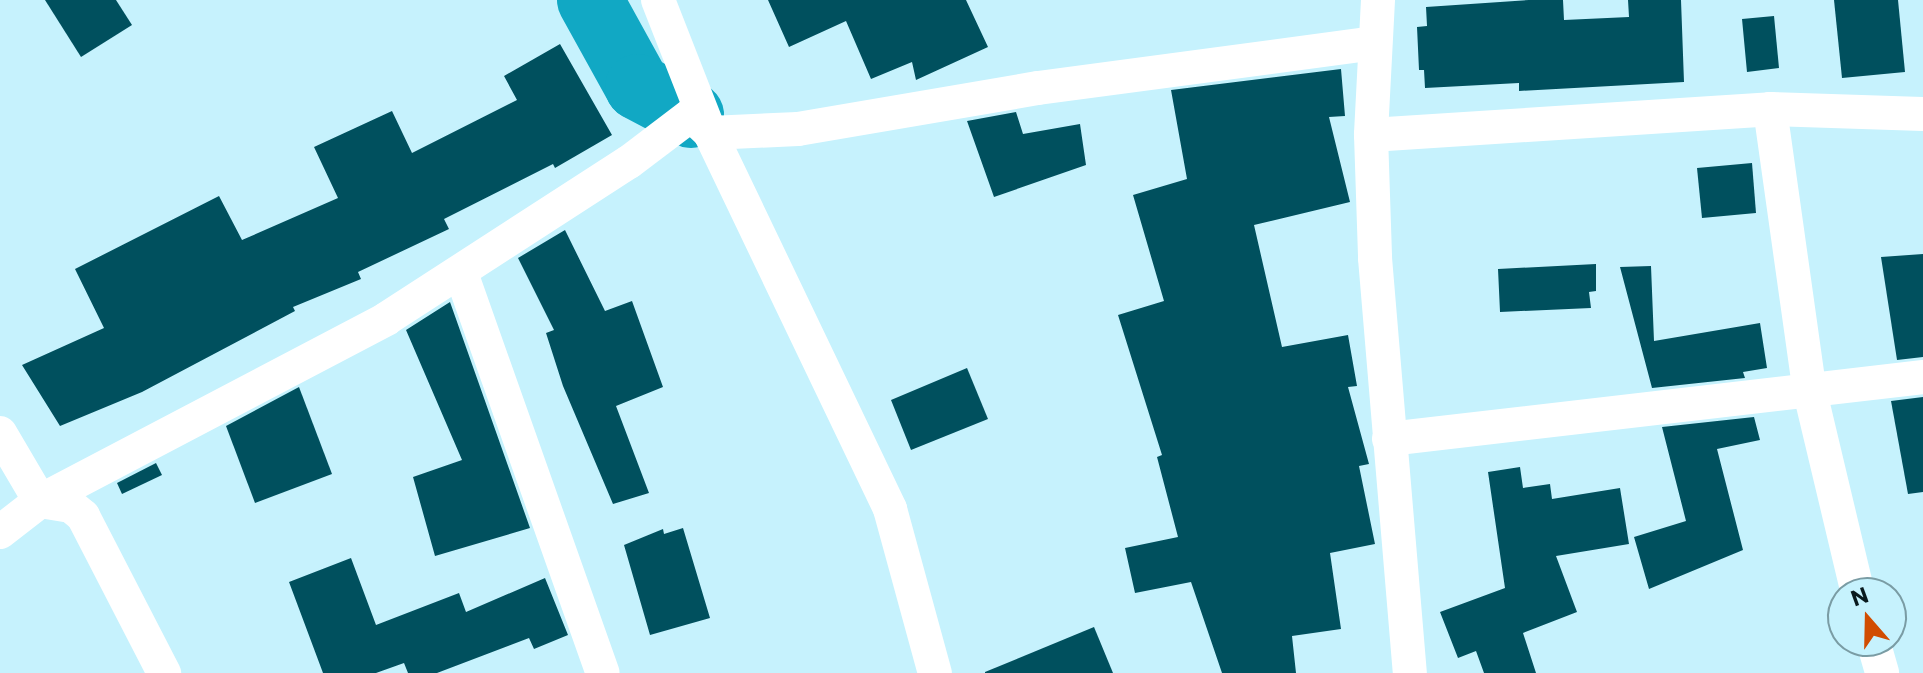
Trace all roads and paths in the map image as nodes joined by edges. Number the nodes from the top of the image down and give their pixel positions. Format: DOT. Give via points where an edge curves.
graph roads {
  1 [pos="658,0"];
  2 [pos="1378,0"];
  3 [pos="1374,43"];
  4 [pos="1770,109"];
  5 [pos="1923,114"];
  6 [pos="710,133"];
  7 [pos="1371,135"];
  8 [pos="461,273"];
  9 [pos="1923,377"];
  10 [pos="1809,388"];
  11 [pos="0,433"];
  12 [pos="1389,439"];
  13 [pos="40,501"];
  14 [pos="0,532"];
  15 [pos="1854,577"];
  16 [pos="164,673"];
  17 [pos="603,673"];
  18 [pos="935,673"];
  19 [pos="1410,673"];
  1 -- 6 [label="street"];
  2 -- 3 [label="street"];
  3 -- 6 [label="street" via="1038,88 798,129"];
  3 -- 7 [label="street"];
  4 -- 5 [label="street"];
  4 -- 7 [label="street"];
  4 -- 10 [label="street"];
  6 -- 8 [label="street" via="691,115"];
  6 -- 18 [label="street" via="890,509"];
  7 -- 12 [label="street"];
  8 -- 13 [label="street" via="386,319"];
  8 -- 17 [label="street"];
  9 -- 10 [label="street"];
  10 -- 12 [label="street"];
  10 -- 15 [label="street"];
  11 -- 13 [label="street"];
  12 -- 19 [label="street"];
  13 -- 14 [label="street"];
  13 -- 16 [label="street" via="71,506 83,516"];
}
